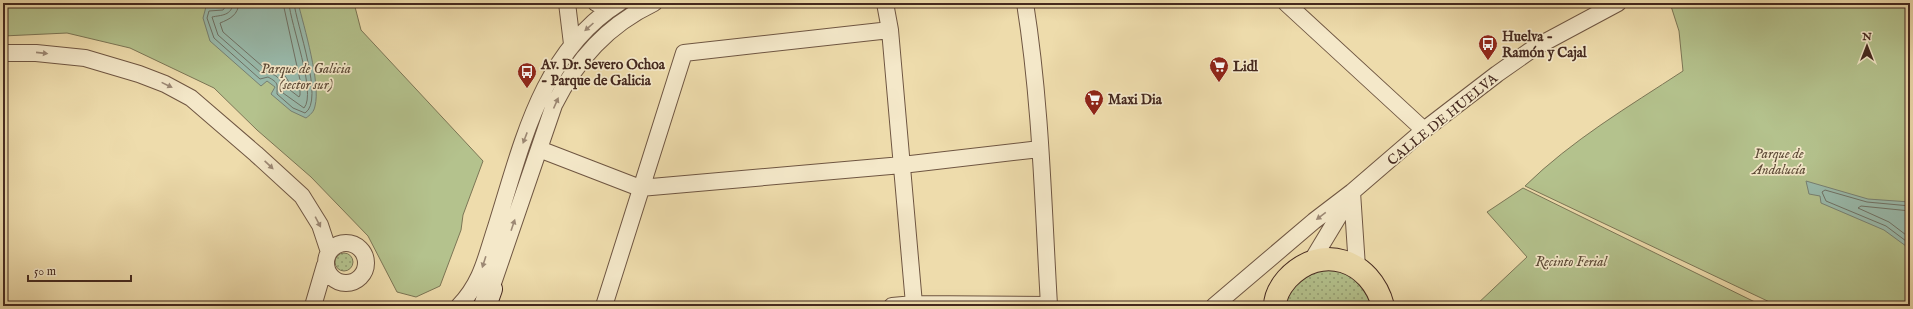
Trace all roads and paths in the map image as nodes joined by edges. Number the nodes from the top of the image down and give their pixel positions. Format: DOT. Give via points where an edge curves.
graph roads {
  1 [pos="568,3"];
  2 [pos="596,3"];
  3 [pos="654,3"];
  4 [pos="885,3"];
  5 [pos="1025,3"];
  6 [pos="1286,3"];
  7 [pos="1618,3"];
  8 [pos="616,5"];
  9 [pos="890,30"];
  10 [pos="572,44"];
  11 [pos="3,54"];
  12 [pos="1424,130"];
  13 [pos="538,149"];
  14 [pos="1040,149"];
  15 [pos="902,165"];
  16 [pos="640,188"];
  17 [pos="1352,192"];
  18 [pos="1311,262"];
  19 [pos="1357,267"];
  20 [pos="489,300"];
  21 [pos="914,304"];
  22 [pos="1273,305"];
  23 [pos="313,306"];
  24 [pos="459,306"];
  25 [pos="604,306"];
  26 [pos="892,306"];
  27 [pos="1214,306"];
  28 [pos="1383,306"];
  1 -- 10 [label="street"];
  2 -- 8 [label="street"];
  13 -- 3 [label="street, one-way" via="554,105 578,64 622,22"];
  4 -- 9 [label="street"];
  5 -- 14 [label="street"];
  6 -- 12 [label="street"];
  7 -- 12 [label="street, CALLE DE HUELVA" via="1534,48"];
  8 -- 10 [label="street, one-way"];
  9 -- 15 [label="street"];
  9 -- 16 [label="street" via="684,53"];
  10 -- 24 [label="street, one-way" via="542,94 476,285"];
  11 -- 23 [label="street, one-way" via="36,53 85,58 139,74 191,98 302,196 320,225 327,258"];
  12 -- 17 [label="street, CALLE DE HUELVA"];
  13 -- 16 [label="street"];
  20 -- 13 [label="street, one-way"];
  14 -- 15 [label="street"];
  14 -- 21 [label="street" via="1049,305"];
  15 -- 16 [label="street"];
  15 -- 21 [label="street"];
  16 -- 25 [label="street"];
  17 -- 18 [label="street"];
  17 -- 19 [label="street"];
  17 -- 27 [label="street, CALLE DE HUELVA, one-way"];
  18 -- 19 [label="highway" via="1326,259 1342,261"];
  18 -- 22 [label="highway" via="1295,271 1282,285"];
  19 -- 28 [label="highway" via="1370,278 1380,292"];
  21 -- 26 [label="street"];
}
